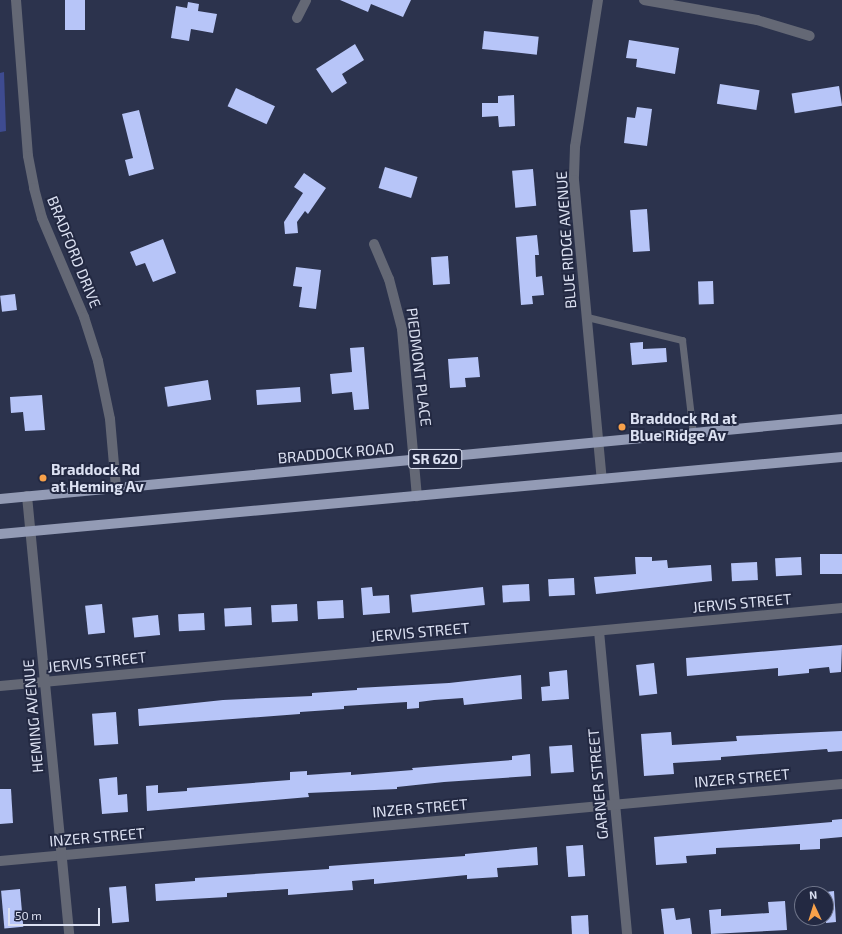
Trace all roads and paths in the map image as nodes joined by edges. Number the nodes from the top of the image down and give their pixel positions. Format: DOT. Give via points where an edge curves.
graph roads {
  1 [pos="16,0"];
  2 [pos="306,0"];
  3 [pos="598,0"];
  4 [pos="644,0"];
  5 [pos="297,18"];
  6 [pos="810,36"];
  7 [pos="374,244"];
  8 [pos="587,317"];
  9 [pos="842,419"];
  10 [pos="693,434"];
  11 [pos="599,444"];
  12 [pos="842,457"];
  13 [pos="414,460"];
  14 [pos="602,479"];
  15 [pos="116,488"];
  16 [pos="28,496"];
  17 [pos="417,496"];
  18 [pos="0,498"];
  19 [pos="31,531"];
  20 [pos="0,534"];
  21 [pos="842,608"];
  22 [pos="599,631"];
  23 [pos="45,682"];
  24 [pos="0,686"];
  25 [pos="842,784"];
  26 [pos="615,805"];
  27 [pos="62,855"];
  28 [pos="0,861"];
  29 [pos="69,934"];
  30 [pos="626,934"];
  1 -- 15 [label="street, BRADFORD DRIVE" via="28,156 34,188 42,218 84,317 98,361 110,419"];
  2 -- 5 [label="street"];
  3 -- 8 [label="street, BLUE RIDGE AVENUE" via="575,147 574,180"];
  4 -- 6 [label="street" via="757,20"];
  7 -- 13 [label="street, PIEDMONT PLACE" via="389,279 402,329"];
  8 -- 10 [label="lane" via="682,340"];
  8 -- 11 [label="street, BLUE RIDGE AVENUE"];
  9 -- 10 [label="main road, BRADDOCK ROAD / SR 620"];
  10 -- 11 [label="main road, BRADDOCK ROAD / SR 620"];
  11 -- 13 [label="main road, BRADDOCK ROAD / SR 620"];
  11 -- 14 [label="street, BLUE RIDGE AVENUE"];
  12 -- 14 [label="main road, SR 620"];
  13 -- 15 [label="main road, BRADDOCK ROAD / SR 620"];
  13 -- 17 [label="street, PIEDMONT PLACE"];
  14 -- 17 [label="main road, SR 620"];
  15 -- 16 [label="main road, BRADDOCK ROAD / SR 620"];
  16 -- 18 [label="main road, BRADDOCK ROAD / SR 620"];
  16 -- 19 [label="street, HEMING AVENUE"];
  17 -- 19 [label="main road, SR 620"];
  19 -- 20 [label="main road, SR 620"];
  19 -- 23 [label="street, HEMING AVENUE"];
  21 -- 22 [label="street, JERVIS STREET"];
  22 -- 23 [label="street, JERVIS STREET"];
  22 -- 26 [label="street, GARNER STREET"];
  23 -- 24 [label="street, JERVIS STREET"];
  23 -- 27 [label="street, HEMING AVENUE"];
  25 -- 26 [label="street, INZER STREET"];
  26 -- 27 [label="street, INZER STREET"];
  26 -- 30 [label="street, GARNER STREET"];
  27 -- 28 [label="street, INZER STREET"];
  27 -- 29 [label="street, HEMING AVENUE"];
}
